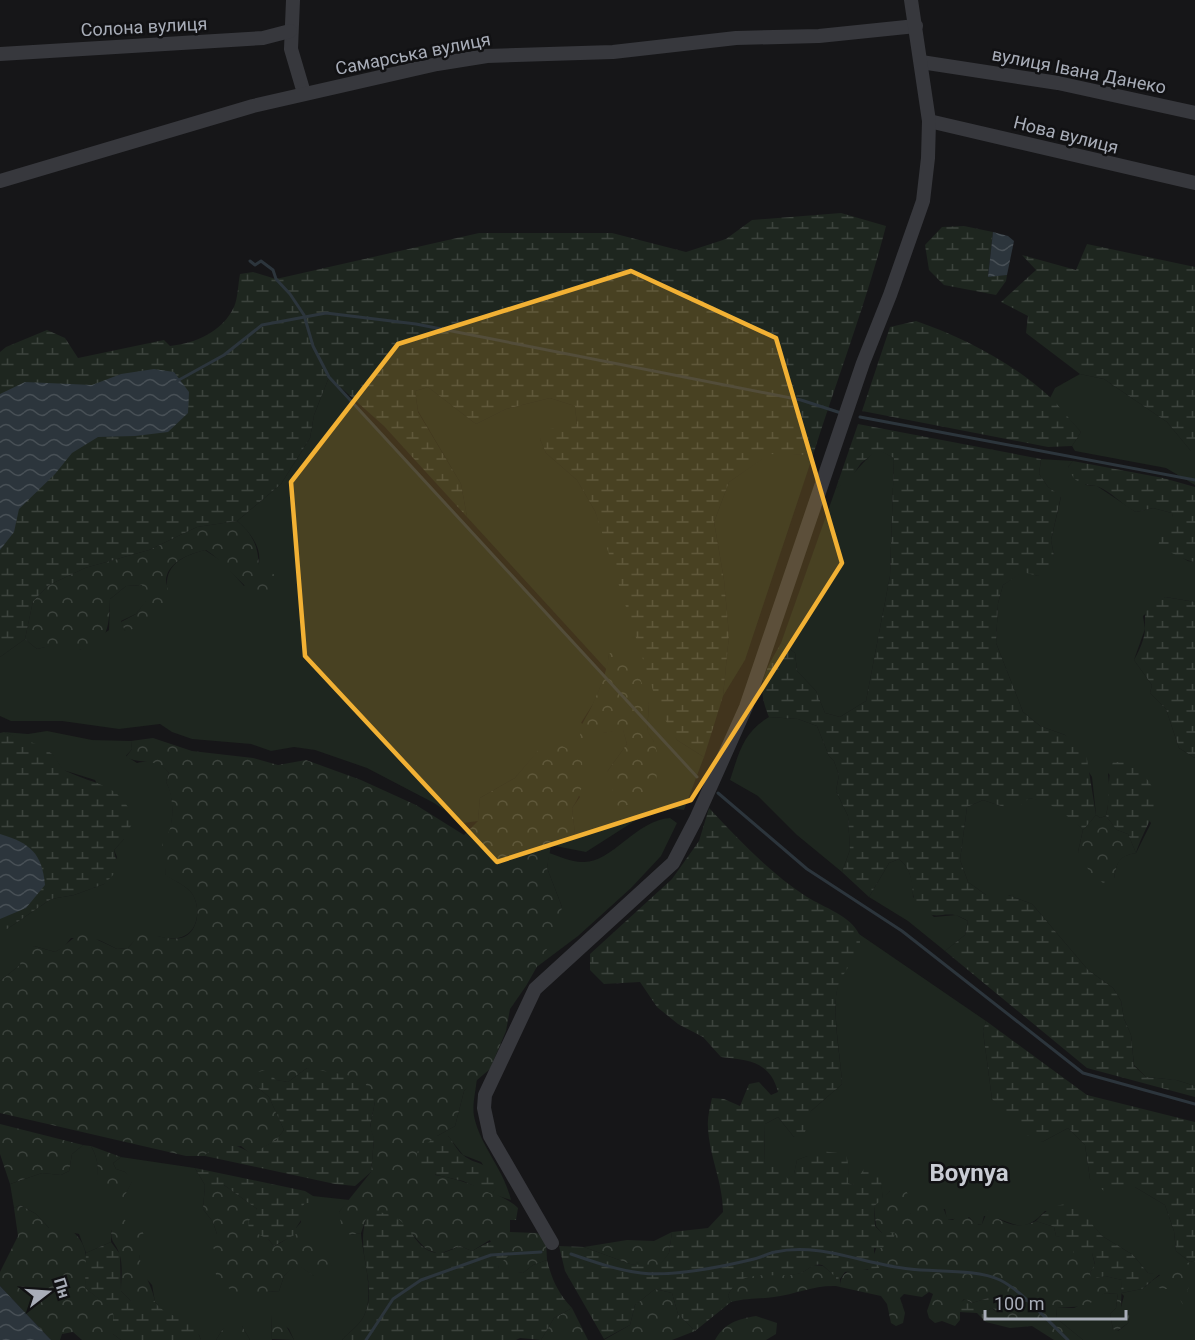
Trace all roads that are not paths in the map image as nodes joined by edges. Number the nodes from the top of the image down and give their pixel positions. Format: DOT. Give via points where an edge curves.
graph roads {
  1 [pos="293,0"];
  2 [pos="911,0"];
  3 [pos="916,26"];
  4 [pos="290,31"];
  5 [pos="0,54"];
  6 [pos="921,62"];
  7 [pos="304,93"];
  8 [pos="1195,113"];
  9 [pos="929,121"];
  10 [pos="0,181"];
  11 [pos="1195,183"];
  12 [pos="552,1243"];
  1 -- 4 [label="street"];
  2 -- 3 [label="street"];
  3 -- 6 [label="street"];
  3 -- 7 [label="street, Самарська вулиця" via="819,36 736,38 613,52 487,56"];
  4 -- 5 [label="street, Солона вулиця" via="263,38"];
  4 -- 7 [label="street"];
  6 -- 8 [label="street, вулиця Івана Данеко" via="1058,83"];
  6 -- 9 [label="street"];
  7 -- 10 [label="street, Самарська вулиця"];
  9 -- 11 [label="street, Нова вулиця"];
  9 -- 12 [label="street" via="923,201 863,363 746,707 696,819 673,863 657,880 535,989 485,1095 490,1136"];
}
